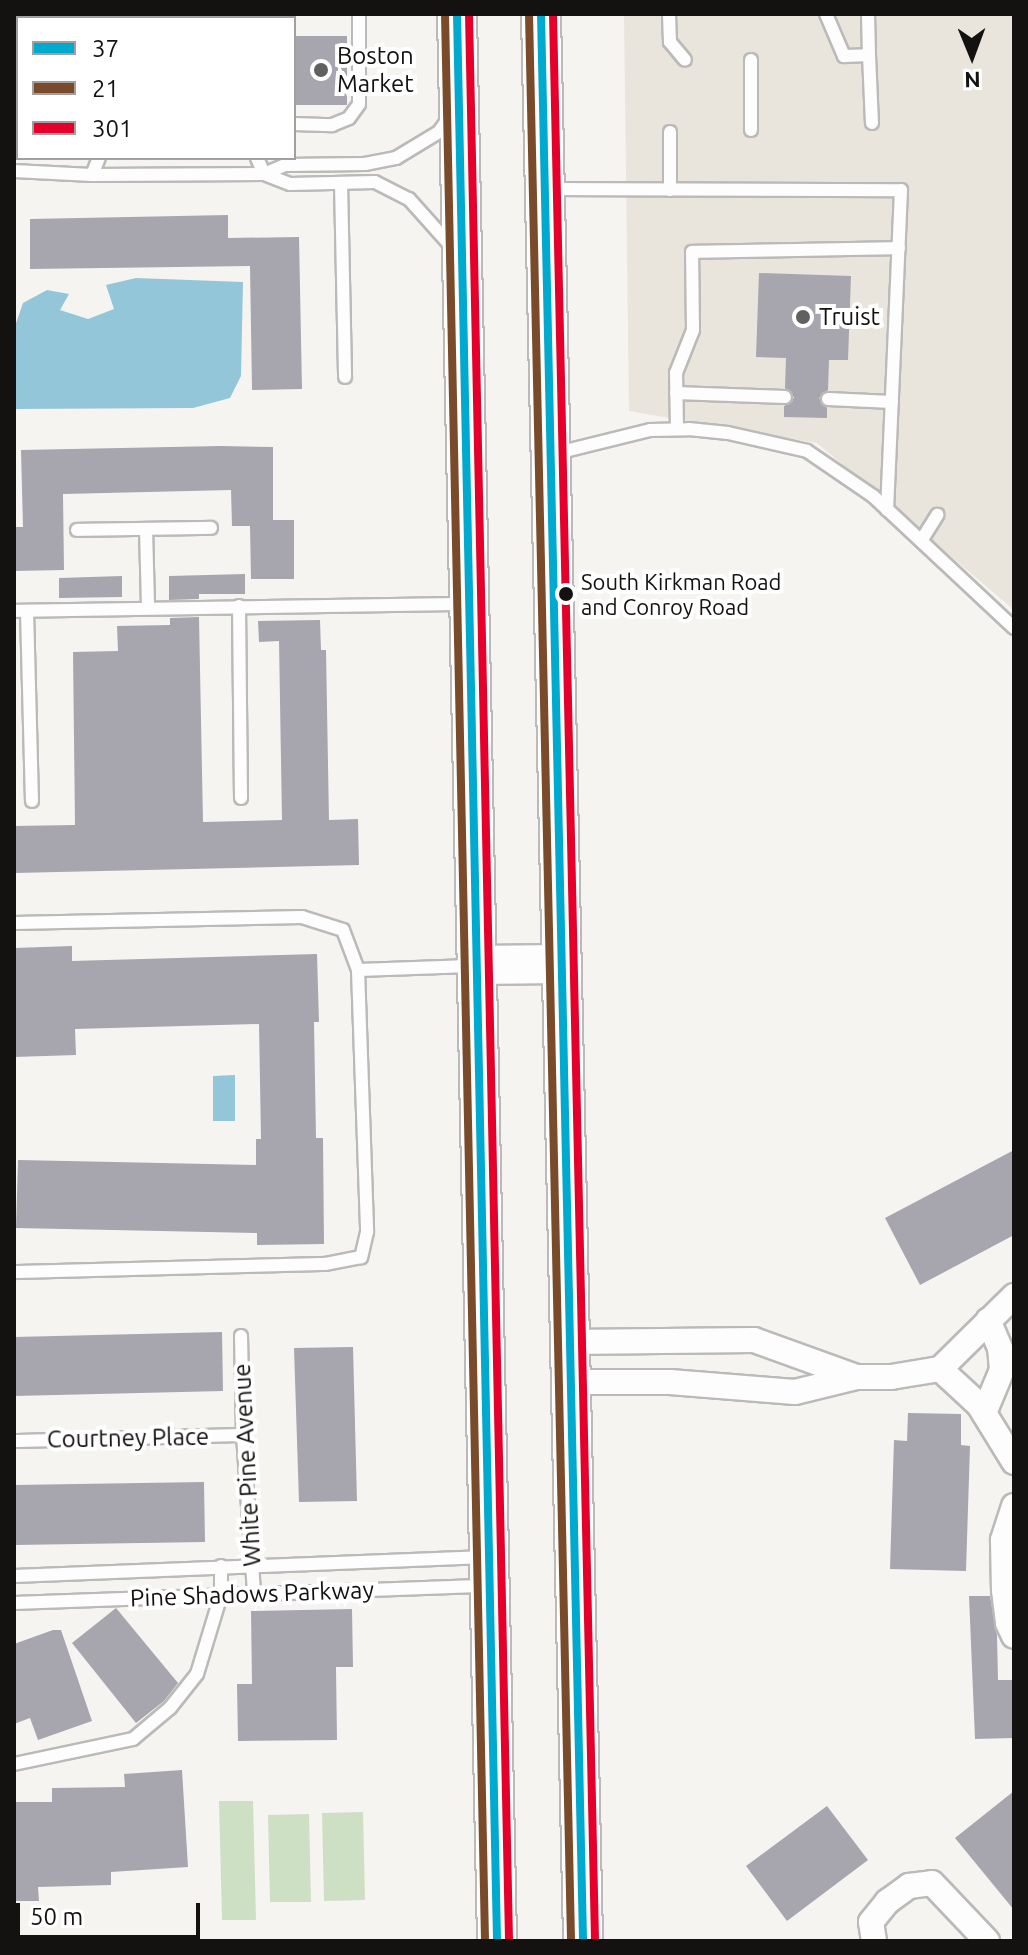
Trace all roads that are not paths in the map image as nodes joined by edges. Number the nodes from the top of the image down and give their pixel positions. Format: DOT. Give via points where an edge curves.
graph roads {
  1 [pos="359,14"];
  2 [pos="457,14"];
  3 [pos="541,14"];
  4 [pos="669,14"];
  5 [pos="826,14"];
  6 [pos="868,14"];
  7 [pos="869,55"];
  8 [pos="685,60"];
  9 [pos="751,60"];
  10 [pos="459,96"];
  11 [pos="872,123"];
  12 [pos="296,124"];
  13 [pos="751,130"];
  14 [pos="670,132"];
  15 [pos="98,160"];
  16 [pos="258,160"];
  17 [pos="14,171"];
  18 [pos="264,174"];
  19 [pos="92,175"];
  20 [pos="341,183"];
  21 [pos="545,189"];
  22 [pos="670,190"];
  23 [pos="899,248"];
  24 [pos="462,264"];
  25 [pos="345,377"];
  26 [pos="676,393"];
  27 [pos="785,397"];
  28 [pos="828,399"];
  29 [pos="892,402"];
  30 [pos="677,429"];
  31 [pos="550,455"];
  32 [pos="887,510"];
  33 [pos="937,515"];
  34 [pos="211,528"];
  35 [pos="146,529"];
  36 [pos="77,530"];
  37 [pos="921,541"];
  38 [pos="469,604"];
  39 [pos="239,606"];
  40 [pos="148,608"];
  41 [pos="21,611"];
  42 [pos="1014,628"];
  43 [pos="241,798"];
  44 [pos="32,801"];
  45 [pos="14,923"];
  46 [pos="562,964"];
  47 [pos="476,965"];
  48 [pos="358,970"];
  49 [pos="14,1272"];
  50 [pos="1014,1296"];
  51 [pos="988,1320"];
  52 [pos="241,1336"];
  53 [pos="570,1342"];
  54 [pos="940,1369"];
  55 [pos="857,1377"];
  56 [pos="571,1382"];
  57 [pos="984,1413"];
  58 [pos="243,1435"];
  59 [pos="14,1441"];
  60 [pos="1014,1462"];
  61 [pos="1014,1506"];
  62 [pos="252,1565"];
  63 [pos="221,1566"];
  64 [pos="490,1571"];
  65 [pos="14,1576"];
  66 [pos="254,1594"];
  67 [pos="221,1595"];
  68 [pos="14,1603"];
  69 [pos="1014,1636"];
  70 [pos="14,1764"];
  71 [pos="497,1941"];
  72 [pos="583,1941"];
  73 [pos="874,1941"];
  74 [pos="987,1941"];
  1 -- 12 [label="lane" via="359,104 349,118 332,125"];
  2 -- 10 [label="main road"];
  3 -- 21 [label="main road"];
  4 -- 8 [label="lane" via="670,42"];
  5 -- 7 [label="lane" via="844,56"];
  6 -- 7 [label="lane"];
  7 -- 11 [label="lane"];
  9 -- 13 [label="lane"];
  10 -- 18 [label="lane" via="439,132 396,158 365,164 285,165"];
  10 -- 24 [label="main road"];
  14 -- 22 [label="lane"];
  15 -- 19 [label="lane"];
  16 -- 18 [label="lane"];
  17 -- 19 [label="lane"];
  18 -- 19 [label="lane"];
  18 -- 20 [label="lane" via="290,184"];
  20 -- 24 [label="lane" via="375,182 409,199 446,236"];
  20 -- 25 [label="lane"];
  21 -- 22 [label="lane"];
  21 -- 31 [label="main road"];
  22 -- 23 [label="lane" via="901,190"];
  23 -- 26 [label="lane" via="692,252 693,330 676,373"];
  23 -- 29 [label="lane"];
  24 -- 38 [label="main road"];
  26 -- 27 [label="lane"];
  26 -- 30 [label="lane"];
  28 -- 29 [label="lane"];
  29 -- 32 [label="lane"];
  30 -- 31 [label="lane" via="650,430"];
  30 -- 32 [label="lane" via="728,433 807,451"];
  31 -- 46 [label="main road"];
  32 -- 37 [label="lane"];
  33 -- 37 [label="lane"];
  34 -- 35 [label="lane"];
  35 -- 36 [label="lane"];
  35 -- 40 [label="lane"];
  37 -- 42 [label="lane"];
  38 -- 39 [label="lane"];
  38 -- 47 [label="main road"];
  39 -- 40 [label="lane"];
  39 -- 43 [label="lane"];
  40 -- 41 [label="lane"];
  41 -- 44 [label="lane"];
  45 -- 48 [label="lane" via="302,917 343,930"];
  46 -- 47 [label="main road"];
  46 -- 53 [label="main road"];
  47 -- 48 [label="lane"];
  47 -- 64 [label="main road"];
  48 -- 49 [label="lane" via="367,1232 361,1257 325,1264"];
  50 -- 51 [label="street"];
  51 -- 54 [label="street"];
  51 -- 57 [label="street" via="1000,1348 1002,1370"];
  52 -- 58 [label="lane, White Pine Avenue"];
  53 -- 55 [label="street" via="754,1340"];
  53 -- 56 [label="main road"];
  54 -- 55 [label="street"];
  54 -- 57 [label="street"];
  55 -- 56 [label="street" via="795,1392 670,1382"];
  56 -- 72 [label="main road"];
  57 -- 60 [label="street"];
  58 -- 59 [label="lane, Courtney Place"];
  58 -- 62 [label="lane, White Pine Avenue"];
  61 -- 69 [label="street" via="1003,1540 1004,1590"];
  62 -- 63 [label="lane, Pine Shadows Parkway"];
  62 -- 64 [label="lane, Pine Shadows Parkway"];
  62 -- 66 [label="lane, White Pine Avenue"];
  63 -- 65 [label="lane, Pine Shadows Parkway"];
  63 -- 67 [label="lane"];
  64 -- 66 [label="lane, Pine Shadows Parkway"];
  64 -- 71 [label="main road"];
  66 -- 67 [label="lane, Pine Shadows Parkway"];
  67 -- 68 [label="lane, Pine Shadows Parkway"];
  67 -- 70 [label="lane" via="197,1674 170,1708 133,1739"];
  73 -- 74 [label="street" via="871,1922 887,1902 909,1886 932,1883"];
}
